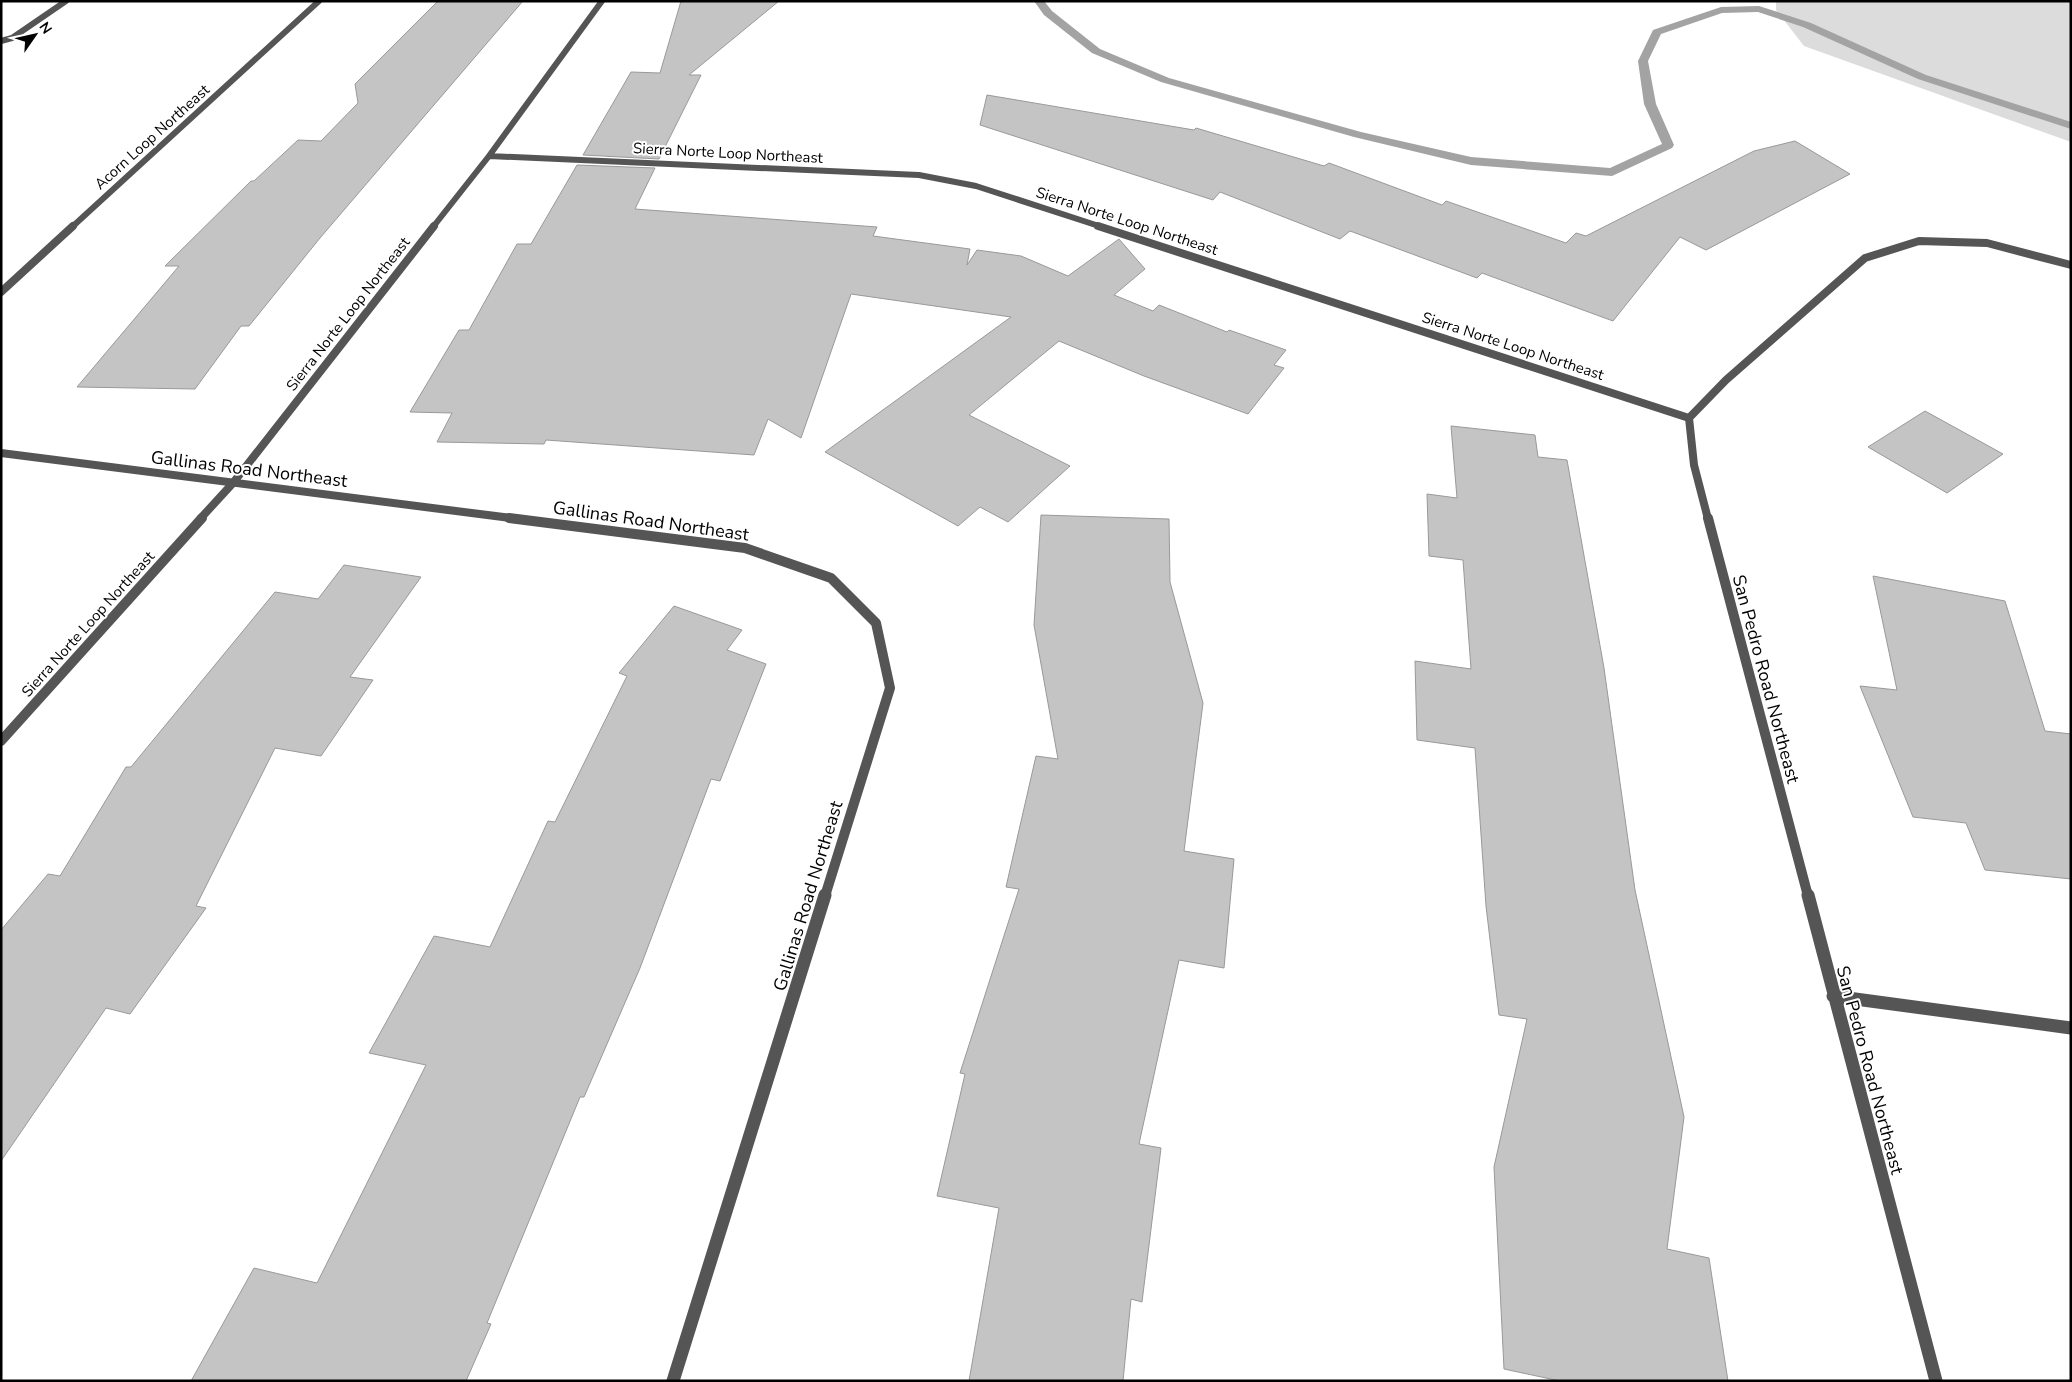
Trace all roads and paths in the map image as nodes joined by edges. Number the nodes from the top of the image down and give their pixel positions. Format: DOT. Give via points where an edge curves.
graph roads {
  1 [pos="66,1"];
  2 [pos="319,1"];
  3 [pos="602,1"];
  4 [pos="1,41"];
  5 [pos="489,156"];
  6 [pos="2071,265"];
  7 [pos="1,292"];
  8 [pos="1689,418"];
  9 [pos="1,454"];
  10 [pos="233,483"];
  11 [pos="1,740"];
  12 [pos="1833,996"];
  13 [pos="2071,1028"];
  14 [pos="673,1381"];
  15 [pos="1936,1381"];
  1 -- 4 [label="street" via="12,38"];
  2 -- 7 [label="street, Acorn Loop Northeast"];
  3 -- 5 [label="street"];
  5 -- 8 [label="street, Sierra Norte Loop Northeast" via="919,175 976,186"];
  5 -- 10 [label="street, Sierra Norte Loop Northeast"];
  6 -- 8 [label="street" via="1987,243 1939,241 1919,241 1865,258 1726,380"];
  8 -- 12 [label="street, San Pedro Road Northeast" via="1694,465"];
  9 -- 10 [label="street, Gallinas Road Northeast"];
  10 -- 11 [label="street, Sierra Norte Loop Northeast"];
  10 -- 14 [label="street, Gallinas Road Northeast" via="745,548 831,578 876,624 890,688"];
  12 -- 13 [label="street"];
  12 -- 15 [label="street, San Pedro Road Northeast"];
}
